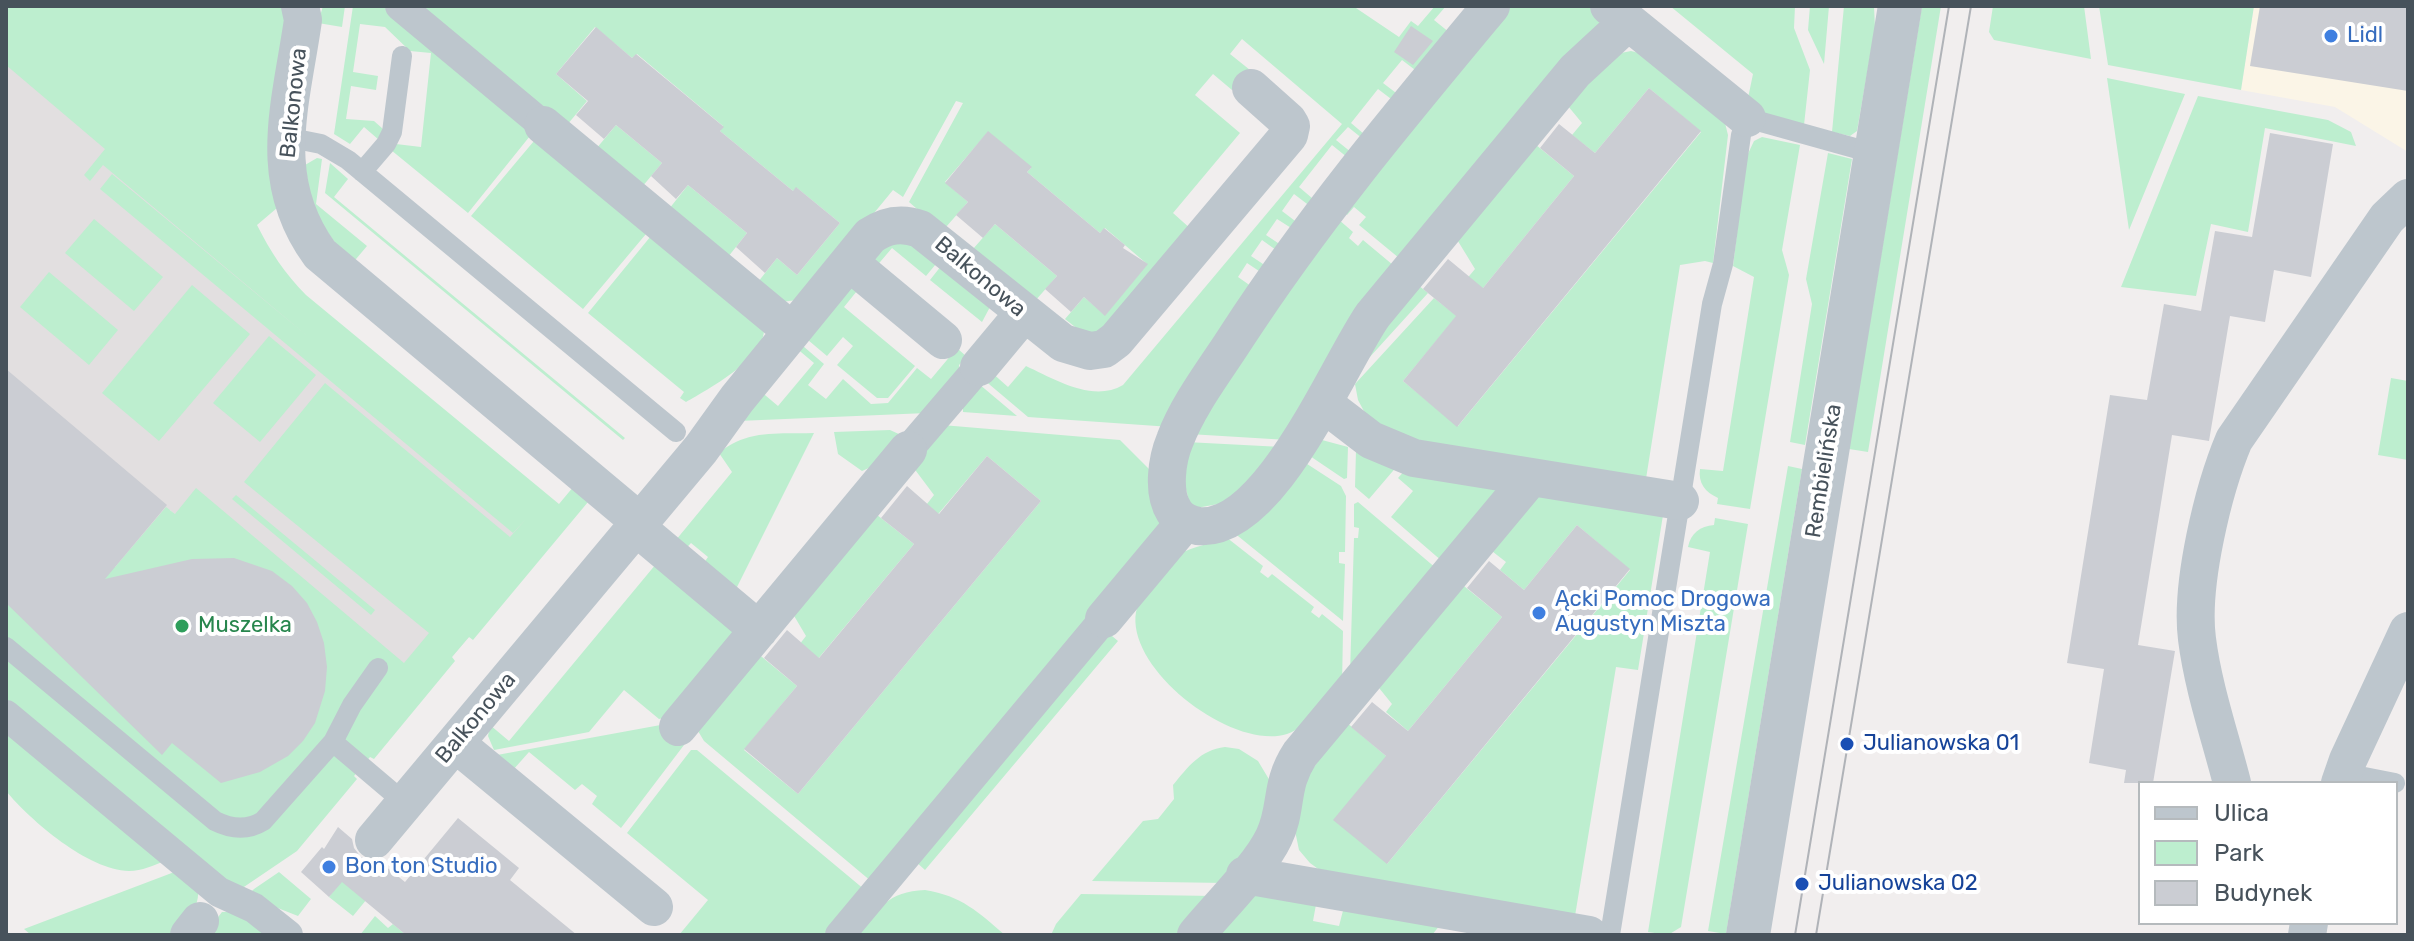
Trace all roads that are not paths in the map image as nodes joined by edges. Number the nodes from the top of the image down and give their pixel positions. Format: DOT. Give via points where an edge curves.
graph roads {
  1 [pos="300,6"];
  2 [pos="400,6"];
  3 [pos="1491,6"];
  4 [pos="1900,6"];
  5 [pos="1619,14"];
  6 [pos="402,56"];
  7 [pos="1251,88"];
  8 [pos="1747,118"];
  9 [pos="543,125"];
  10 [pos="286,137"];
  11 [pos="1876,154"];
  12 [pos="362,172"];
  13 [pos="2408,198"];
  14 [pos="849,262"];
  15 [pos="1024,313"];
  16 [pos="792,331"];
  17 [pos="943,340"];
  18 [pos="979,367"];
  19 [pos="1324,404"];
  20 [pos="676,432"];
  21 [pos="908,450"];
  22 [pos="1531,477"];
  23 [pos="1680,501"];
  24 [pos="1185,522"];
  25 [pos="638,525"];
  26 [pos="1104,619"];
  27 [pos="759,630"];
  28 [pos="2408,631"];
  29 [pos="6,647"];
  30 [pos="378,668"];
  31 [pos="6,715"];
  32 [pos="678,727"];
  33 [pos="333,742"];
  34 [pos="455,743"];
  35 [pos="2342,778"];
  36 [pos="2232,781"];
  37 [pos="2374,781"];
  38 [pos="405,803"];
  39 [pos="374,840"];
  40 [pos="1245,875"];
  41 [pos="654,907"];
  42 [pos="204,917"];
  43 [pos="1453,924"];
  44 [pos="288,935"];
  45 [pos="840,935"];
  46 [pos="1196,935"];
  47 [pos="1589,935"];
  48 [pos="1610,935"];
  49 [pos="1748,935"];
  1 -- 10 [label="street, Balkonowa" via="303,20"];
  2 -- 9 [label="street"];
  3 -- 24 [label="street" via="1328,205 1183,422 1168,478 1170,504"];
  4 -- 11 [label="street, Rembielińska"];
  5 -- 8 [label="street"];
  5 -- 19 [label="street" via="1373,315"];
  6 -- 12 [label="lane" via="392,132"];
  7 -- 15 [label="street, Balkonowa" via="1288,121 1289,135 1112,344 1095,351 1074,348"];
  8 -- 11 [label="lane"];
  8 -- 23 [label="lane" via="1736,156 1723,264"];
  9 -- 16 [label="street"];
  10 -- 12 [label="lane" via="328,147"];
  10 -- 25 [label="street, Balkonowa" via="293,207 320,254"];
  11 -- 49 [label="street, Rembielińska"];
  12 -- 20 [label="lane"];
  13 -- 36 [label="street" via="2387,218 2234,440 2219,477 2196,618"];
  14 -- 15 [label="street, Balkonowa" via="879,230 910,225 925,231"];
  14 -- 16 [label="street, Balkonowa"];
  14 -- 17 [label="street"];
  15 -- 18 [label="street"];
  16 -- 25 [label="street, Balkonowa"];
  18 -- 21 [label="street"];
  19 -- 22 [label="street" via="1371,440 1404,455"];
  19 -- 24 [label="street" via="1287,460 1242,509 1213,525"];
  21 -- 27 [label="street"];
  22 -- 23 [label="street"];
  22 -- 40 [label="street" via="1300,754 1284,787 1273,838"];
  23 -- 48 [label="lane"];
  24 -- 26 [label="street"];
  25 -- 27 [label="street"];
  25 -- 34 [label="street, Balkonowa"];
  26 -- 45 [label="street"];
  27 -- 32 [label="street"];
  28 -- 35 [label="street"];
  29 -- 33 [label="lane" via="225,825 248,827 263,821"];
  30 -- 33 [label="lane"];
  31 -- 42 [label="street"];
  33 -- 38 [label="lane"];
  34 -- 38 [label="street, Balkonowa"];
  34 -- 41 [label="street"];
  35 -- 37 [label="lane"];
  38 -- 39 [label="street, Balkonowa"];
  40 -- 43 [label="street"];
  40 -- 46 [label="street"];
  42 -- 44 [label="street" via="254,908"];
  43 -- 47 [label="street"];
}
